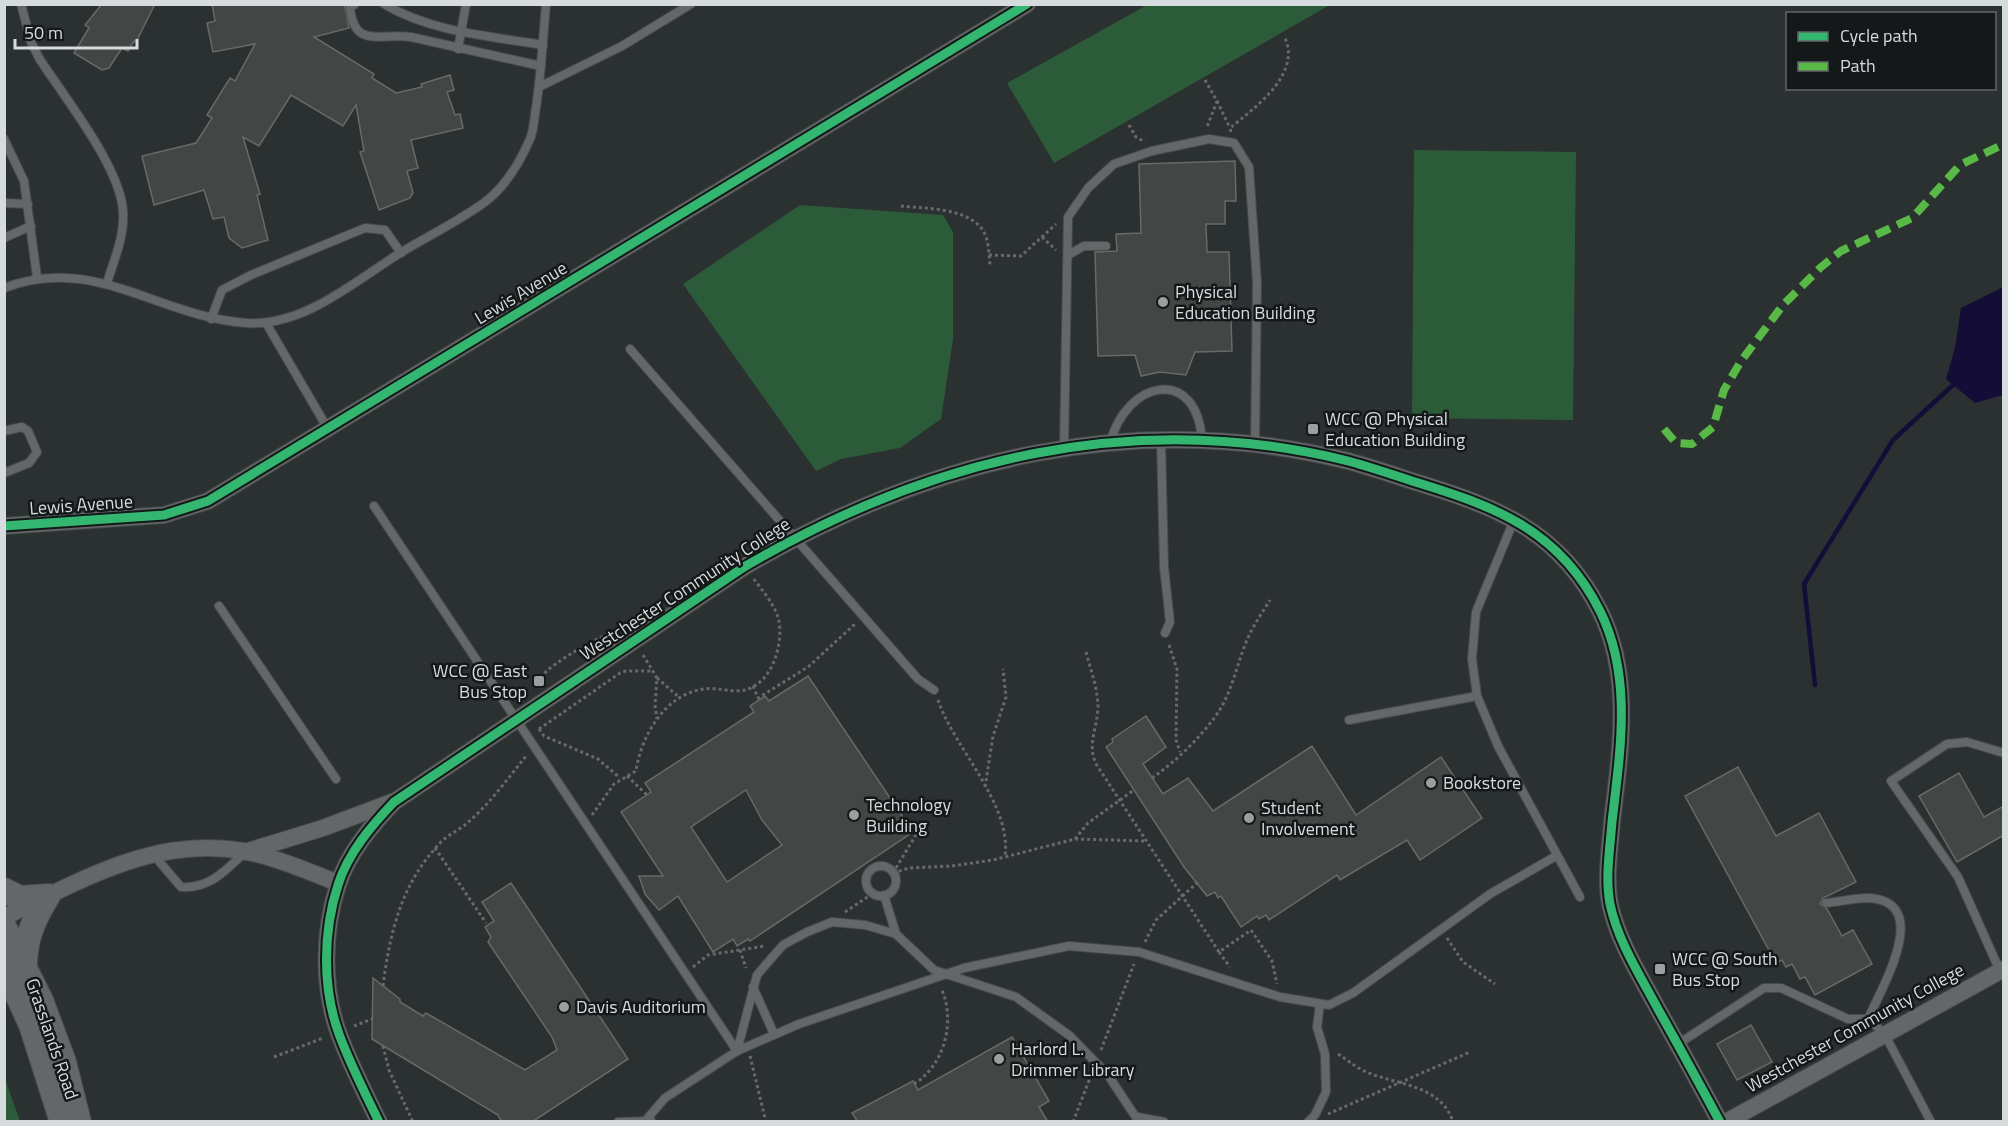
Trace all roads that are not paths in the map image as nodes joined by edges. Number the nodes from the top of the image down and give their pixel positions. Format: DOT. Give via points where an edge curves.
graph roads {
  1 [pos="21,4"];
  2 [pos="355,4"];
  3 [pos="384,4"];
  4 [pos="466,4"];
  5 [pos="546,4"];
  6 [pos="691,4"];
  7 [pos="1027,4"];
  8 [pos="461,32"];
  9 [pos="543,45"];
  10 [pos="458,49"];
  11 [pos="541,66"];
  12 [pos="539,87"];
  13 [pos="4,139"];
  14 [pos="4,203"];
  15 [pos="28,204"];
  16 [pos="31,226"];
  17 [pos="4,238"];
  18 [pos="1106,246"];
  19 [pos="401,253"];
  20 [pos="1068,255"];
  21 [pos="38,277"];
  22 [pos="106,283"];
  23 [pos="4,288"];
  24 [pos="211,319"];
  25 [pos="266,323"];
  26 [pos="630,349"];
  27 [pos="328,429"];
  28 [pos="4,430"];
  29 [pos="1161,440"];
  30 [pos="1202,442"];
  31 [pos="1110,443"];
  32 [pos="1255,446"];
  33 [pos="1064,449"];
  34 [pos="4,473"];
  35 [pos="374,506"];
  36 [pos="1514,519"];
  37 [pos="4,526"];
  38 [pos="795,537"];
  39 [pos="219,606"];
  40 [pos="1165,633"];
  41 [pos="934,690"];
  42 [pos="1477,696"];
  43 [pos="514,719"];
  44 [pos="1349,720"];
  45 [pos="2004,753"];
  46 [pos="336,780"];
  47 [pos="394,801"];
  48 [pos="245,852"];
  49 [pos="152,853"];
  50 [pos="1556,856"];
  51 [pos="338,883"];
  52 [pos="4,890"];
  53 [pos="884,896"];
  54 [pos="48,897"];
  55 [pos="1580,897"];
  56 [pos="1826,903"];
  57 [pos="4,917"];
  58 [pos="4,926"];
  59 [pos="896,934"];
  60 [pos="15,964"];
  61 [pos="2002,970"];
  62 [pos="941,976"];
  63 [pos="753,987"];
  64 [pos="1320,1004"];
  65 [pos="1868,1019"];
  66 [pos="774,1034"];
  67 [pos="1884,1034"];
  68 [pos="1678,1044"];
  69 [pos="737,1051"];
  70 [pos="1311,1118"];
  71 [pos="1138,1119"];
  72 [pos="649,1121"];
  73 [pos="63,1122"];
  74 [pos="79,1122"];
  75 [pos="379,1122"];
  76 [pos="618,1122"];
  77 [pos="1164,1122"];
  78 [pos="1720,1122"];
  79 [pos="1726,1122"];
  80 [pos="1931,1122"];
  1 -- 22 [label="lane" via="39,58 117,180 123,211 121,237"];
  2 -- 10 [label="lane" via="350,8 357,33 368,37 402,36"];
  3 -- 8 [label="lane" via="405,17"];
  4 -- 8 [label="lane"];
  5 -- 9 [label="lane"];
  6 -- 12 [label="lane" via="622,46"];
  7 -- 27 [label="street, Lewis Avenue"];
  8 -- 9 [label="lane"];
  8 -- 10 [label="lane"];
  9 -- 11 [label="lane"];
  10 -- 11 [label="lane"];
  11 -- 12 [label="lane"];
  12 -- 19 [label="lane" via="531,137 514,170 487,201"];
  13 -- 15 [label="lane" via="24,181"];
  14 -- 15 [label="lane"];
  15 -- 16 [label="lane"];
  16 -- 17 [label="lane"];
  16 -- 21 [label="lane"];
  18 -- 20 [label="lane" via="1084,246"];
  19 -- 24 [label="lane" via="385,230 365,228 222,290"];
  19 -- 25 [label="lane" via="322,302"];
  20 -- 32 [label="lane" via="1068,218 1088,188 1114,164 1202,140 1234,143 1249,167 1251,190 1257,283"];
  20 -- 33 [label="lane"];
  21 -- 22 [label="lane" via="80,277"];
  21 -- 23 [label="lane"];
  22 -- 24 [label="lane"];
  24 -- 25 [label="lane"];
  25 -- 27 [label="lane"];
  26 -- 38 [label="lane"];
  27 -- 37 [label="street, Lewis Avenue" via="208,501 183,511"];
  28 -- 34 [label="lane" via="22,427 28,431 37,452 29,463"];
  29 -- 30 [label="street, Westchester Community College"];
  29 -- 31 [label="street, Westchester Community College"];
  29 -- 40 [label="lane" via="1164,567 1170,622"];
  30 -- 31 [label="lane" via="1198,413 1179,394 1164,389 1139,396 1129,405 1114,427"];
  30 -- 32 [label="street, Westchester Community College"];
  31 -- 33 [label="street, Westchester Community College"];
  32 -- 36 [label="street, Westchester Community College" via="1348,461 1455,494"];
  33 -- 38 [label="street, Westchester Community College" via="961,470 893,493"];
  35 -- 43 [label="lane"];
  36 -- 42 [label="lane" via="1476,612 1472,659"];
  36 -- 68 [label="street, Westchester Community College" via="1555,550 1581,579 1614,645 1621,686 1622,738 1609,856 1609,901 1627,952"];
  38 -- 41 [label="lane" via="925,686"];
  38 -- 43 [label="street, Westchester Community College"];
  39 -- 46 [label="lane"];
  42 -- 44 [label="lane"];
  42 -- 50 [label="lane" via="1498,746"];
  43 -- 47 [label="street, Westchester Community College"];
  43 -- 69 [label="lane"];
  45 -- 61 [label="lane" via="1967,742 1947,744 1891,781 1958,877"];
  47 -- 48 [label="street"];
  47 -- 51 [label="street, Westchester Community College" via="367,833"];
  48 -- 49 [label="street" via="205,848"];
  48 -- 49 [label="lane" via="214,880 195,888 181,887"];
  48 -- 51 [label="street"];
  49 -- 54 [label="street" via="119,863"];
  50 -- 55 [label="lane"];
  50 -- 64 [label="lane" via="1498,889 1353,993 1329,1005"];
  51 -- 75 [label="street, Westchester Community College" via="327,955 328,986 338,1032"];
  52 -- 54 [label="main road" via="20,898"];
  53 -- 53 [label="lane" via="872,893 866,881 868,872 881,866 893,873 894,887"];
  53 -- 59 [label="lane"];
  54 -- 57 [label="street"];
  54 -- 60 [label="main road"];
  56 -- 65 [label="lane" via="1875,899 1894,907 1902,920 1901,941"];
  58 -- 60 [label="main road, Grasslands Road"];
  59 -- 62 [label="lane"];
  59 -- 63 [label="lane" via="865,925 832,922 783,945 757,975"];
  60 -- 73 [label="main road, Grasslands Road"];
  60 -- 74 [label="main road, Grasslands Road" via="64,1062"];
  61 -- 67 [label="street, Westchester Community College"];
  62 -- 64 [label="lane" via="1069,946 1139,952 1280,997"];
  62 -- 66 [label="lane"];
  62 -- 71 [label="lane" via="1016,997 1070,1036 1108,1074"];
  63 -- 66 [label="lane"];
  63 -- 69 [label="lane"];
  64 -- 70 [label="lane" via="1317,1027 1325,1054 1326,1092"];
  65 -- 67 [label="lane"];
  65 -- 68 [label="lane" via="1848,1019 1781,988 1764,988"];
  66 -- 69 [label="lane"];
  67 -- 79 [label="street, Westchester Community College"];
  67 -- 80 [label="lane"];
  68 -- 78 [label="street, Westchester Community College"];
  69 -- 72 [label="lane" via="665,1098"];
  71 -- 77 [label="lane"];
  72 -- 76 [label="lane"];
}
